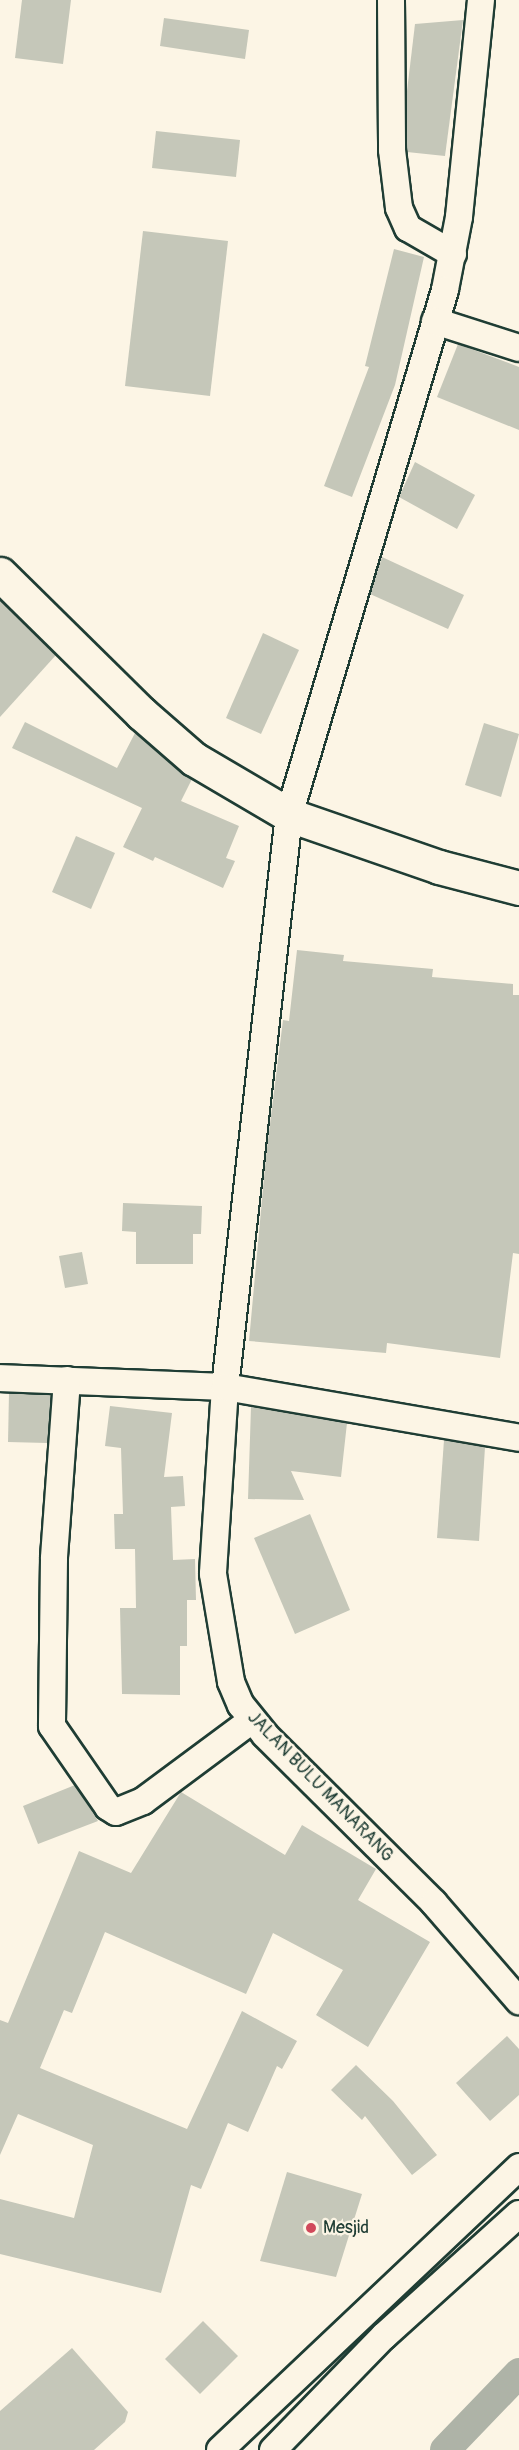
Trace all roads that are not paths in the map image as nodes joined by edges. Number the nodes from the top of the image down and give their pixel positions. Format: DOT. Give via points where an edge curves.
graph roads {
  1 [pos="391,0"];
  2 [pos="481,0"];
  3 [pos="453,254"];
  4 [pos="435,321"];
  5 [pos="519,348"];
  6 [pos="0,574"];
  7 [pos="289,815"];
  8 [pos="519,888"];
  9 [pos="0,1378"];
  10 [pos="67,1380"];
  11 [pos="225,1387"];
  12 [pos="519,1438"];
  13 [pos="252,1720"];
  14 [pos="519,2001"];
  15 [pos="519,2167"];
  16 [pos="519,2214"];
  17 [pos="448,2233"];
  18 [pos="471,2258"];
  19 [pos="220,2450"];
  20 [pos="273,2450"];
  1 -- 3 [label="street" via="392,150 397,199 408,228"];
  2 -- 3 [label="street, JALAN BULU MANARANG"];
  3 -- 4 [label="street, JALAN BULU MANARANG"];
  4 -- 5 [label="street"];
  4 -- 7 [label="street, JALAN BULU MANARANG"];
  6 -- 7 [label="main road" via="179,748"];
  7 -- 8 [label="main road" via="439,867"];
  7 -- 11 [label="street, JALAN BULU MANARANG"];
  9 -- 10 [label="street"];
  10 -- 11 [label="street"];
  10 -- 13 [label="street" via="54,1559 52,1726 108,1807 116,1812 142,1801"];
  11 -- 12 [label="street"];
  11 -- 13 [label="street, JALAN BULU MANARANG" via="213,1574 231,1682"];
  13 -- 14 [label="street, JALAN BULU MANARANG" via="434,1903"];
  15 -- 17 [label="street"];
  16 -- 18 [label="street"];
  17 -- 18 [label="street"];
  17 -- 19 [label="street"];
  18 -- 20 [label="street" via="384,2336"];
}
